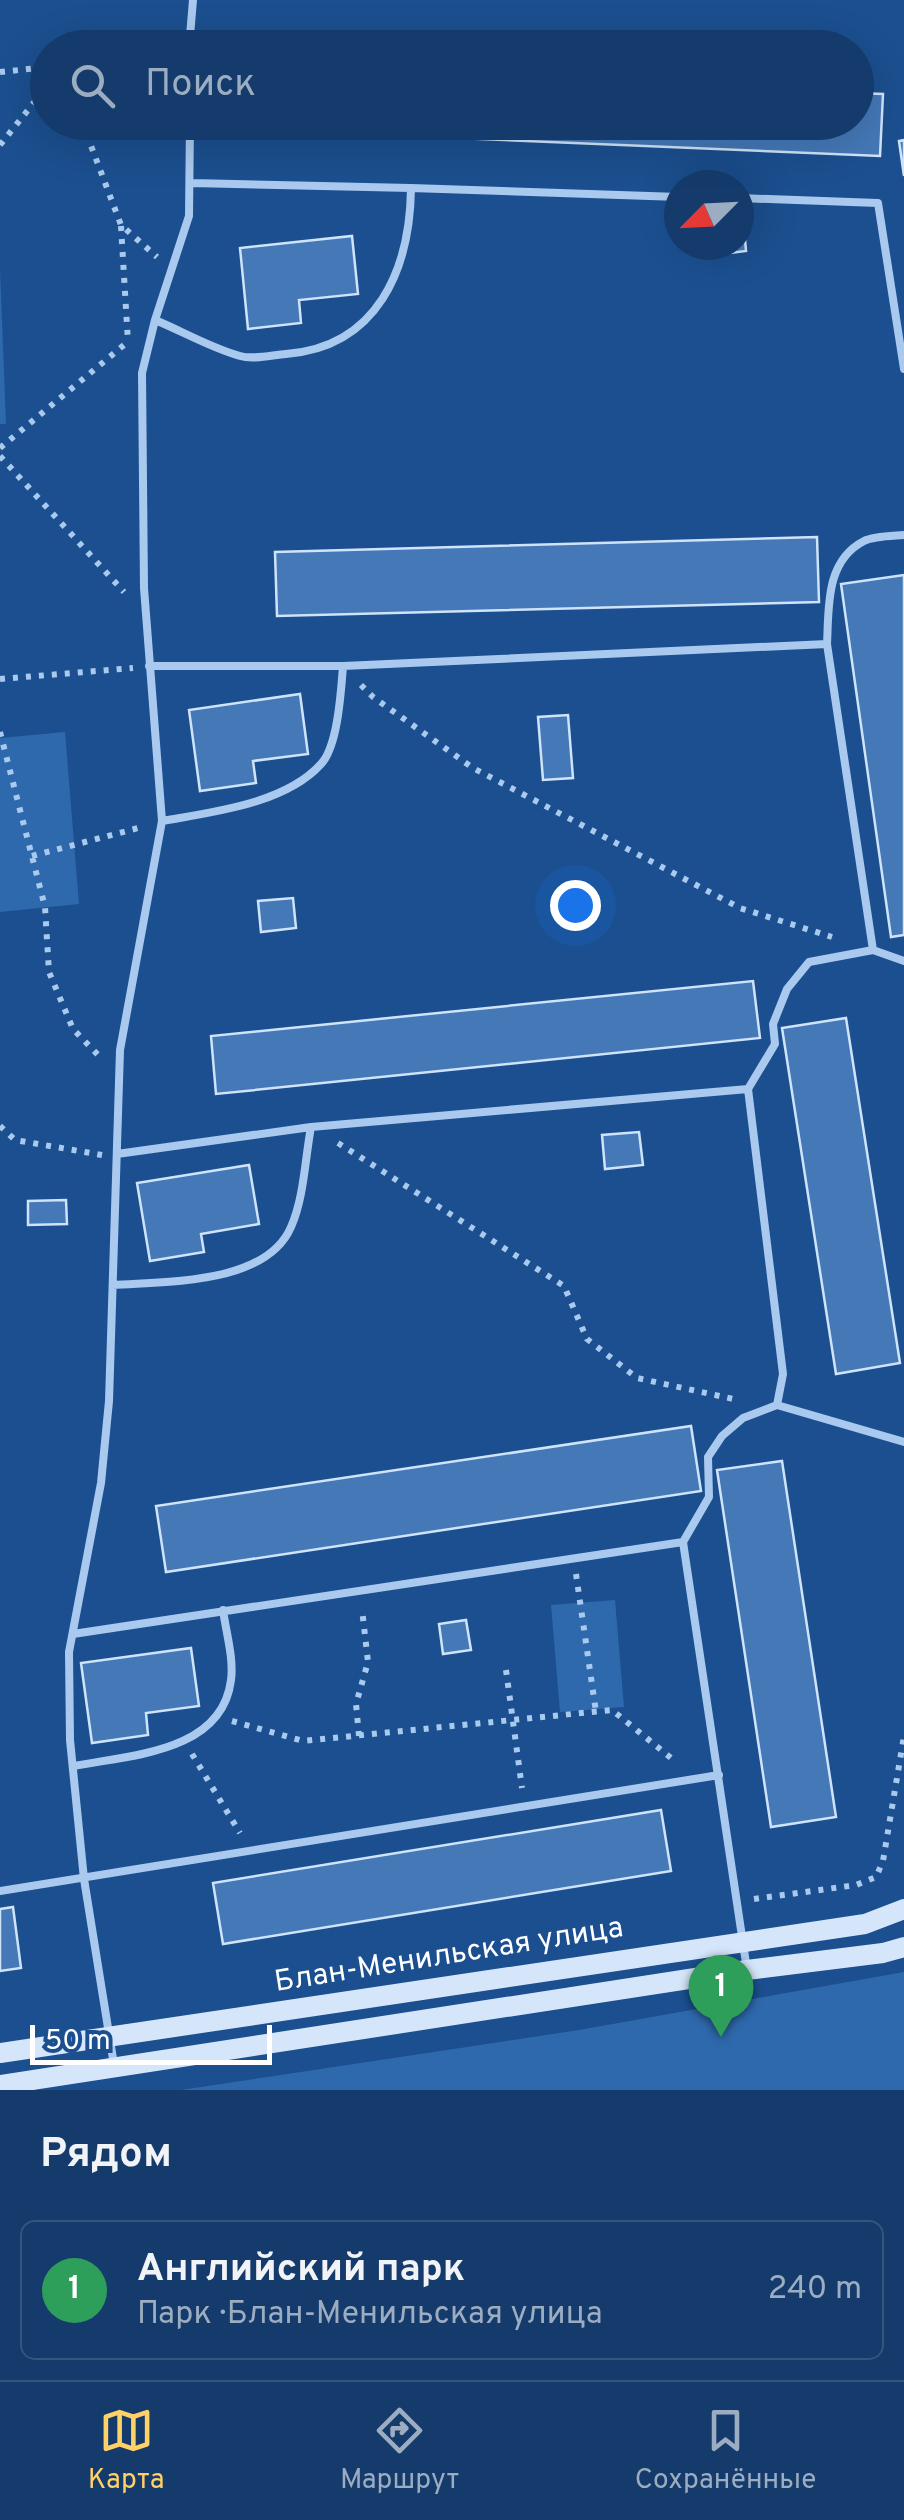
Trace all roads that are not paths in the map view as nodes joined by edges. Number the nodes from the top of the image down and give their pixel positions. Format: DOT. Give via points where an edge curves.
graph roads {
  1 [pos="193,0"];
  2 [pos="190,30"];
  3 [pos="191,140"];
  4 [pos="192,183"];
  5 [pos="411,188"];
  6 [pos="664,196"];
  7 [pos="754,199"];
  8 [pos="154,320"];
  9 [pos="904,369"];
  10 [pos="904,535"];
  11 [pos="826,644"];
  12 [pos="149,666"];
  13 [pos="342,666"];
  14 [pos="157,822"];
  15 [pos="873,950"];
  16 [pos="904,960"];
  17 [pos="748,1089"];
  18 [pos="311,1127"];
  19 [pos="117,1154"];
  20 [pos="113,1285"];
  21 [pos="776,1405"];
  22 [pos="904,1442"];
  23 [pos="684,1542"];
  24 [pos="223,1610"];
  25 [pos="73,1634"];
  26 [pos="74,1766"];
  27 [pos="719,1775"];
  28 [pos="84,1879"];
  29 [pos="0,1891"];
  30 [pos="904,1909"];
  31 [pos="744,1942"];
  32 [pos="904,1947"];
  33 [pos="748,1970"];
  34 [pos="109,2037"];
  35 [pos="0,2053"];
  36 [pos="114,2068"];
  37 [pos="0,2085"];
  1 -- 2 [label="lane"];
  3 -- 4 [label="lane"];
  4 -- 5 [label="lane"];
  4 -- 8 [label="lane" via="189,216"];
  5 -- 6 [label="lane"];
  5 -- 8 [label="lane" via="411,223 396,278 366,322 313,352 244,358"];
  7 -- 9 [label="lane" via="878,203"];
  8 -- 12 [label="lane" via="142,372"];
  10 -- 11 [label="lane" via="866,539 846,554 834,574"];
  11 -- 13 [label="lane"];
  11 -- 15 [label="lane"];
  12 -- 13 [label="lane"];
  12 -- 14 [label="lane"];
  13 -- 14 [label="lane" via="339,716 323,763 280,794"];
  14 -- 19 [label="lane" via="120,1050"];
  15 -- 16 [label="lane"];
  15 -- 17 [label="lane" via="810,962 787,989 772,1024 776,1044"];
  17 -- 18 [label="lane"];
  17 -- 21 [label="lane" via="783,1374"];
  18 -- 19 [label="lane"];
  18 -- 20 [label="lane" via="293,1225 280,1248 246,1268"];
  19 -- 20 [label="lane"];
  20 -- 25 [label="lane" via="101,1483"];
  21 -- 22 [label="lane"];
  21 -- 23 [label="lane" via="743,1418 722,1436 708,1457 709,1498"];
  23 -- 24 [label="lane"];
  23 -- 27 [label="lane"];
  24 -- 25 [label="lane"];
  24 -- 26 [label="lane" via="231,1680 218,1717 185,1743"];
  25 -- 26 [label="lane"];
  26 -- 28 [label="lane"];
  27 -- 28 [label="lane"];
  27 -- 31 [label="lane"];
  28 -- 29 [label="lane"];
  28 -- 34 [label="lane"];
  30 -- 31 [label="street, Блан-Менильская улица" via="865,1924"];
  31 -- 33 [label="lane"];
  31 -- 34 [label="street, Блан-Менильская улица"];
  32 -- 33 [label="street, Блан-Менильская улица"];
  33 -- 36 [label="street, Блан-Менильская улица"];
  34 -- 35 [label="street, Блан-Менильская улица"];
  34 -- 36 [label="lane"];
  36 -- 37 [label="street, Блан-Менильская улица"];
}
